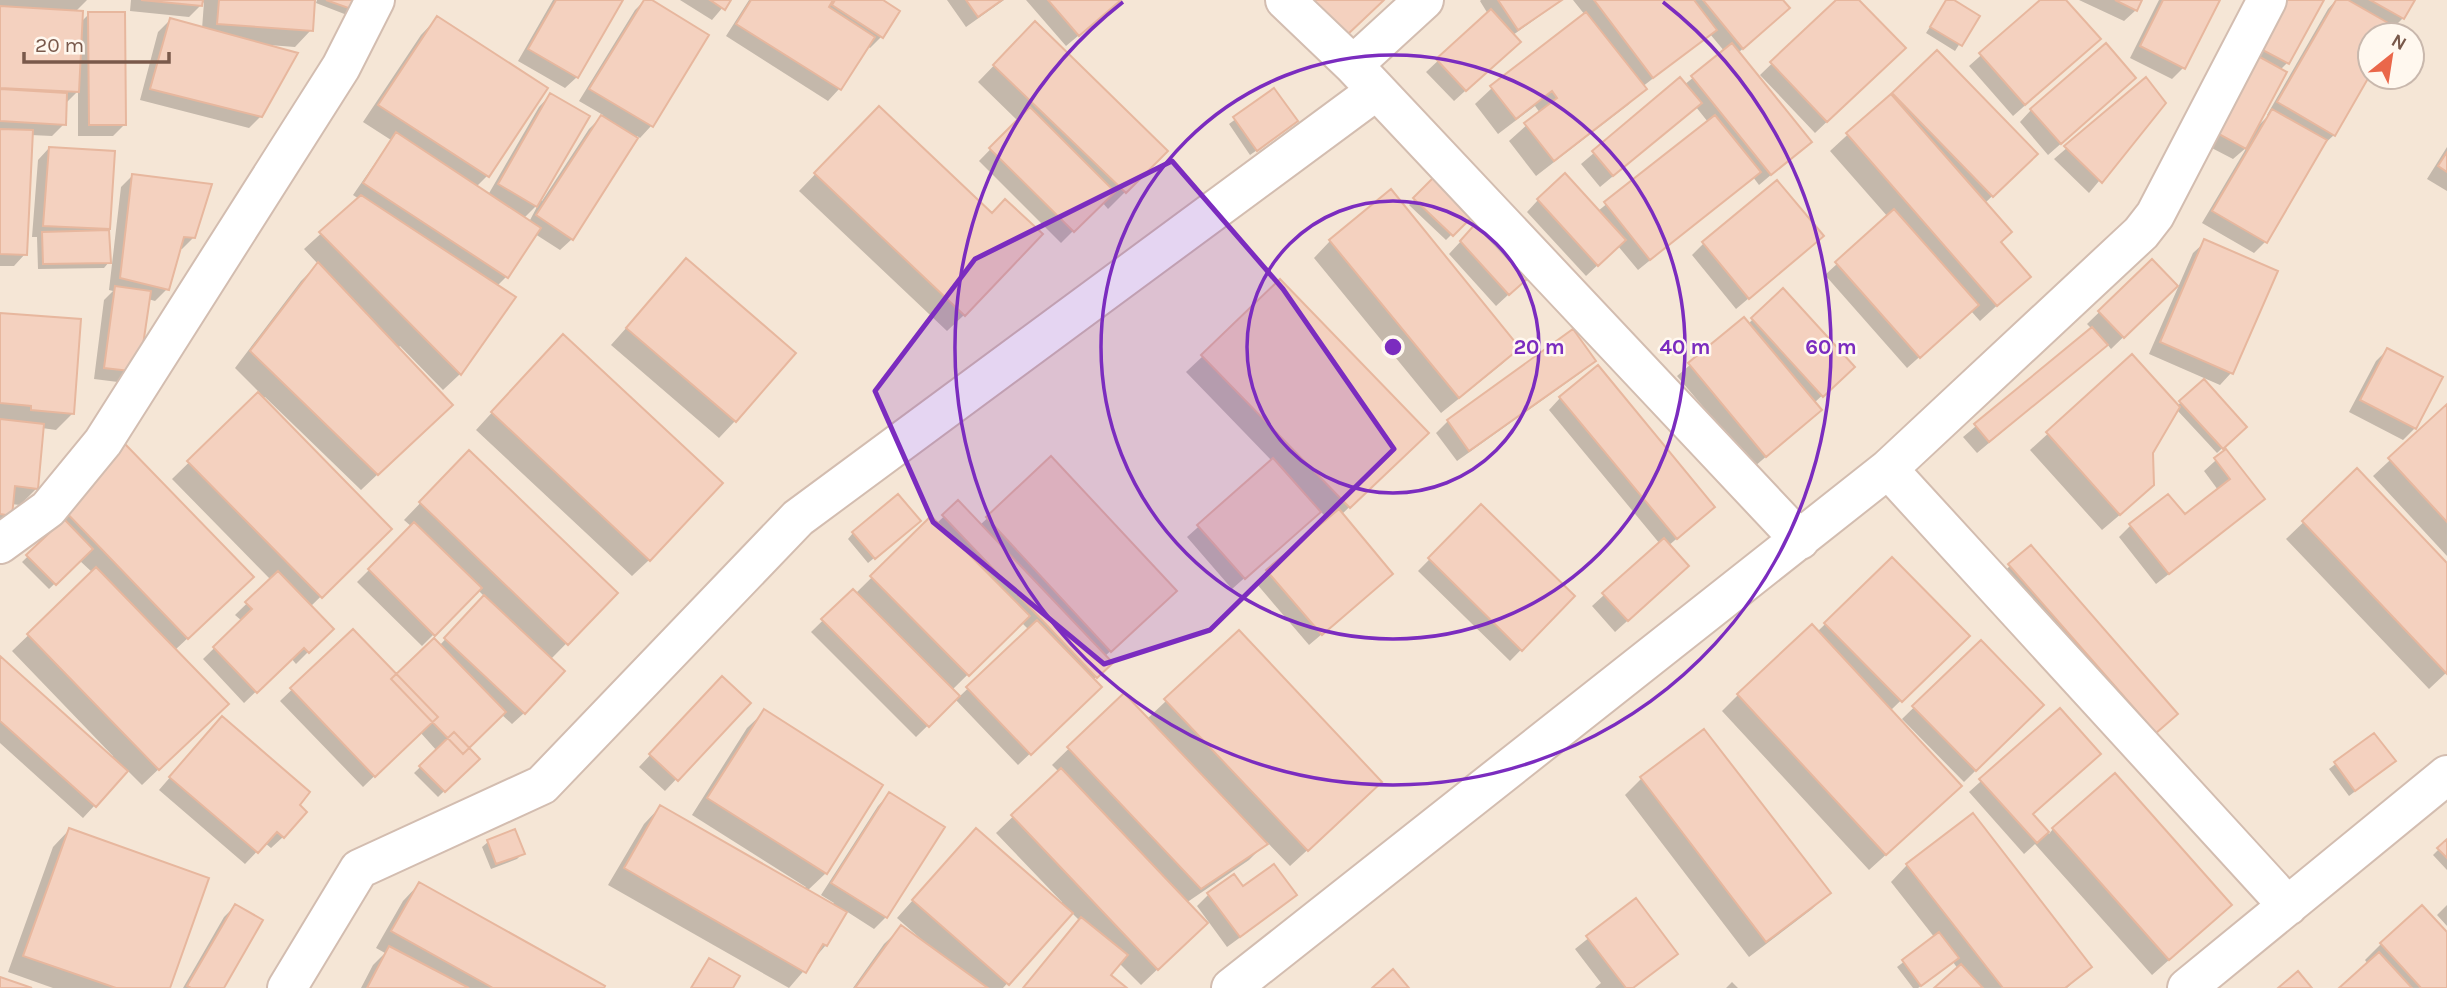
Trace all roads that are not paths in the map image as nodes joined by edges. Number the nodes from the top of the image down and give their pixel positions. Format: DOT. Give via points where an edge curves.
graph roads {
  1 [pos="376,0"];
  2 [pos="1285,0"];
  3 [pos="1424,0"];
  4 [pos="2267,0"];
  5 [pos="1364,78"];
  6 [pos="1888,469"];
  7 [pos="1800,540"];
  8 [pos="0,544"];
  9 [pos="2447,775"];
  10 [pos="2288,906"];
  11 [pos="287,988"];
  12 [pos="1231,988"];
  13 [pos="2187,988"];
  1 -- 8 [label="street" via="341,67 103,442 48,509"];
  2 -- 5 [label="street"];
  3 -- 5 [label="street"];
  4 -- 6 [label="street" via="2155,215 2141,233"];
  5 -- 7 [label="street"];
  5 -- 11 [label="street" via="797,518 542,785 359,869"];
  6 -- 7 [label="street"];
  6 -- 10 [label="street"];
  7 -- 12 [label="street"];
  9 -- 10 [label="street"];
  10 -- 13 [label="street"];
}
